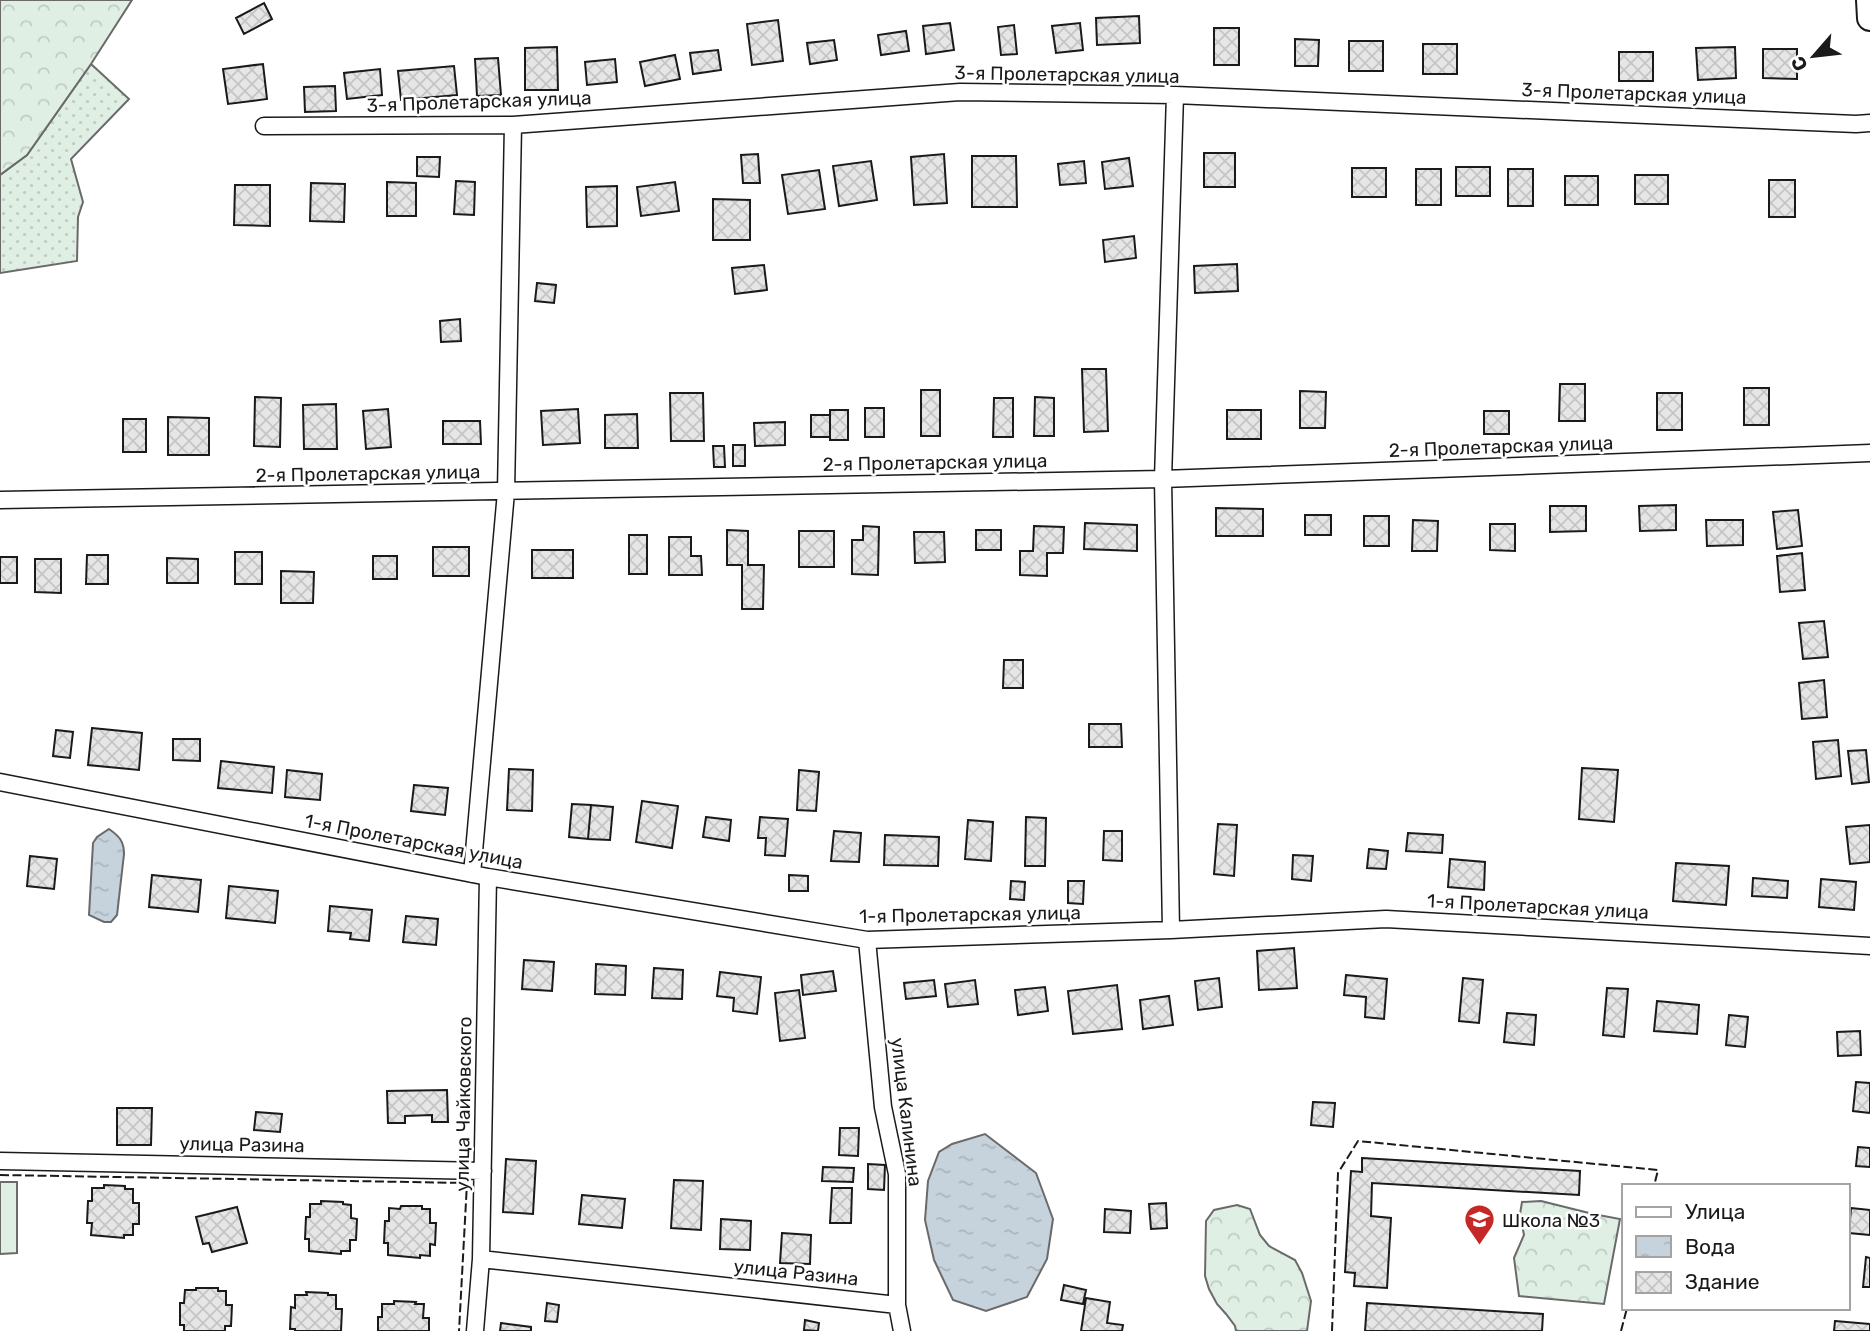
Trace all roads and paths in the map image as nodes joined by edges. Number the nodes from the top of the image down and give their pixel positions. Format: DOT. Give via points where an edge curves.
graph roads {
  1 [pos="1868,0"];
  2 [pos="1870,18"];
  3 [pos="1175,95"];
  4 [pos="1870,123"];
  5 [pos="513,125"];
  6 [pos="264,126"];
  7 [pos="1870,453"];
  8 [pos="1163,479"];
  9 [pos="506,492"];
  10 [pos="0,500"];
  11 [pos="0,782"];
  12 [pos="480,876"];
  13 [pos="1171,930"];
  14 [pos="867,940"];
  15 [pos="1870,946"];
  16 [pos="0,1161"];
  17 [pos="483,1171"];
  18 [pos="481,1259"];
  19 [pos="897,1304"];
  20 [pos="475,1331"];
  21 [pos="902,1331"];
  1 -- 2 [label="main road"];
  3 -- 4 [label="street, 3-я Пролетарская улица"];
  3 -- 5 [label="street, 3-я Пролетарская улица" via="960,92"];
  3 -- 8 [label="street"];
  5 -- 6 [label="street, 3-я Пролетарская улица"];
  5 -- 9 [label="street, улица Чайковского"];
  7 -- 8 [label="street, 2-я Пролетарская улица"];
  8 -- 9 [label="street, 2-я Пролетарская улица"];
  8 -- 13 [label="street"];
  9 -- 10 [label="street, 2-я Пролетарская улица"];
  9 -- 12 [label="street, улица Чайковского"];
  11 -- 12 [label="street, 1-я Пролетарская улица"];
  12 -- 14 [label="street, 1-я Пролетарская улица"];
  12 -- 17 [label="street, улица Чайковского"];
  13 -- 14 [label="street, 1-я Пролетарская улица"];
  13 -- 15 [label="street, 1-я Пролетарская улица" via="1386,919"];
  14 -- 19 [label="street, улица Калинина" via="883,1107 897,1174"];
  16 -- 17 [label="street, улица Разина"];
  17 -- 18 [label="street, улица Чайковского"];
  18 -- 19 [label="street, улица Разина"];
  18 -- 20 [label="street, улица Чайковского"];
  19 -- 21 [label="street, улица Калинина"];
}
